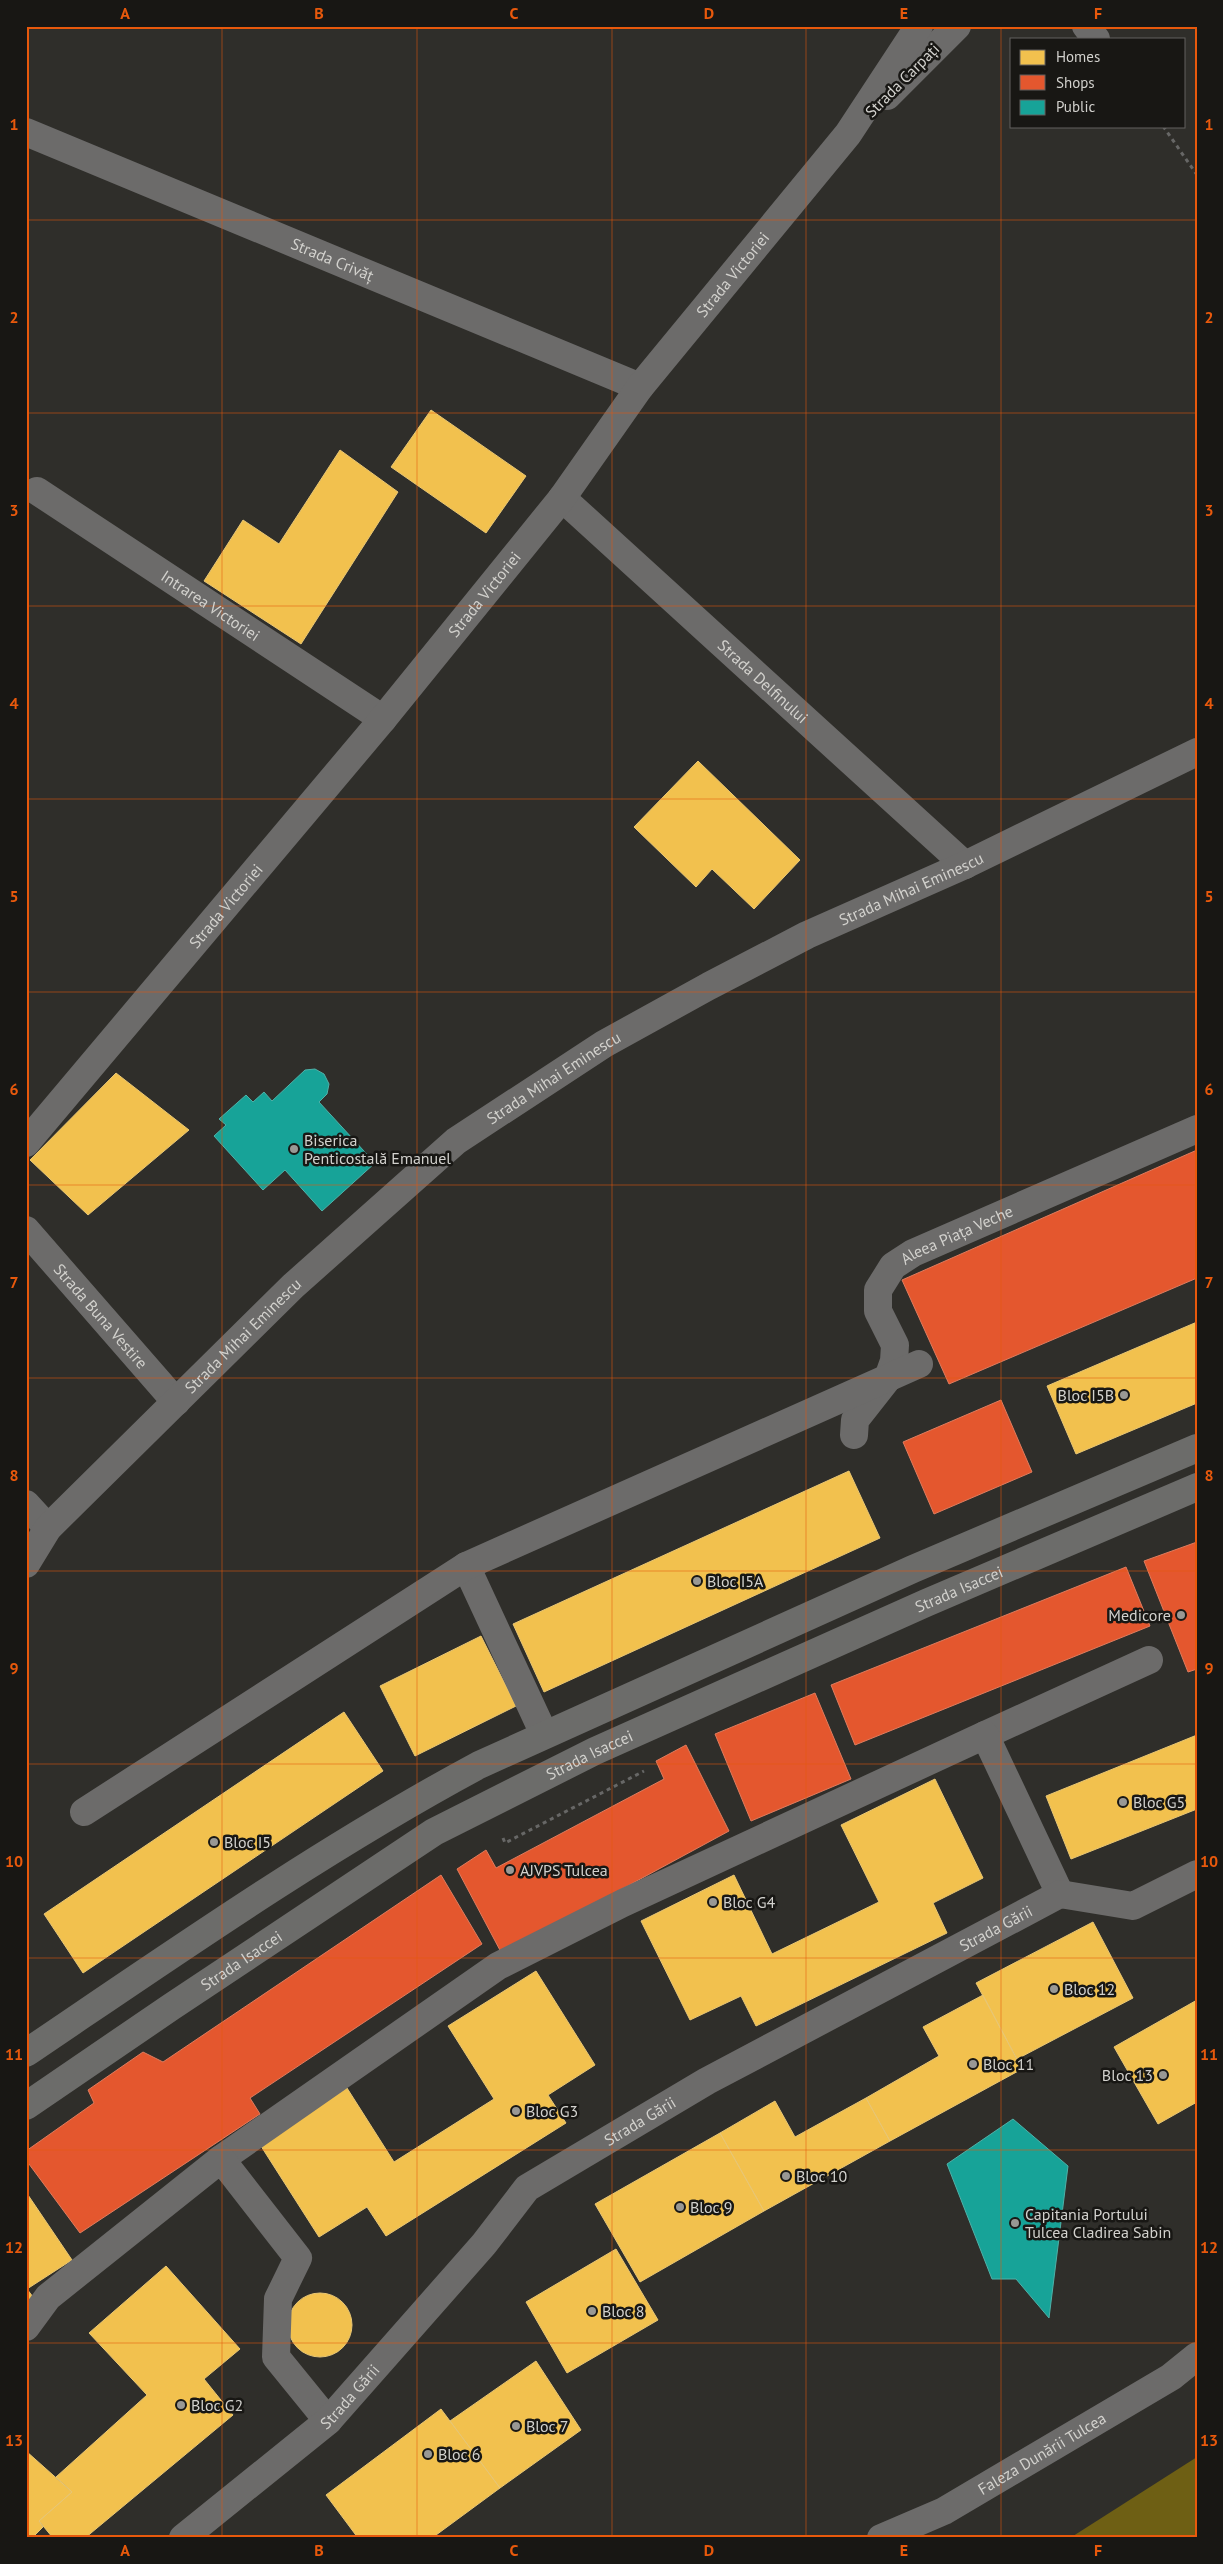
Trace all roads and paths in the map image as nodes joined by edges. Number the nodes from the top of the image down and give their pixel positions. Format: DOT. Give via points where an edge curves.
graph roads {
  1 [pos="918,26"];
  2 [pos="957,26"];
  3 [pos="1086,26"];
  4 [pos="1095,38"];
  5 [pos="1164,128"];
  6 [pos="26,132"];
  7 [pos="848,134"];
  8 [pos="1197,175"];
  9 [pos="640,387"];
  10 [pos="37,491"];
  11 [pos="562,498"];
  12 [pos="383,719"];
  13 [pos="1197,752"];
  14 [pos="965,865"];
  15 [pos="1197,1128"];
  16 [pos="26,1143"];
  17 [pos="26,1230"];
  18 [pos="919,1364"];
  19 [pos="888,1378"];
  20 [pos="176,1402"];
  21 [pos="854,1435"];
  22 [pos="1197,1448"];
  23 [pos="1197,1487"];
  24 [pos="26,1504"];
  25 [pos="48,1528"];
  26 [pos="26,1564"];
  27 [pos="466,1566"];
  28 [pos="1149,1660"];
  29 [pos="544,1734"];
  30 [pos="985,1735"];
  31 [pos="84,1812"];
  32 [pos="1197,1874"];
  33 [pos="1060,1894"];
  34 [pos="26,2054"];
  35 [pos="26,2106"];
  36 [pos="221,2159"];
  37 [pos="26,2327"];
  38 [pos="1197,2356"];
  39 [pos="328,2421"];
  40 [pos="183,2538"];
  41 [pos="881,2538"];
  1 -- 7 [label="street, Strada Victoriei"];
  2 -- 7 [label="street, Strada Carpați"];
  3 -- 4 [label="street"];
  5 -- 8 [label="path"];
  6 -- 9 [label="street, Strada Crivăț"];
  7 -- 9 [label="street, Strada Victoriei"];
  9 -- 11 [label="street, Strada Victoriei"];
  10 -- 12 [label="street, Intrarea Victoriei"];
  11 -- 12 [label="street, Strada Victoriei"];
  11 -- 14 [label="street, Strada Delfinului"];
  12 -- 16 [label="street, Strada Victoriei"];
  13 -- 14 [label="street, Strada Mihai Eminescu"];
  14 -- 20 [label="street, Strada Mihai Eminescu" via="808,935 709,986 604,1044 456,1141 293,1286"];
  15 -- 19 [label="street, Aleea Piața Veche" via="913,1254 893,1266 878,1290 878,1312 895,1345"];
  17 -- 20 [label="street, Strada Buna Vestire"];
  18 -- 19 [label="street"];
  19 -- 21 [label="street, Aleea Piața Veche" via="855,1420"];
  19 -- 27 [label="street"];
  20 -- 25 [label="street, Strada Mihai Eminescu"];
  22 -- 29 [label="main road"];
  23 -- 35 [label="main road, Strada Isaccei" via="926,1603 595,1751 434,1832"];
  24 -- 25 [label="street"];
  25 -- 26 [label="street, Strada Mihai Eminescu"];
  27 -- 29 [label="street"];
  27 -- 31 [label="street"];
  28 -- 30 [label="street"];
  29 -- 34 [label="main road" via="414,1800 288,1879"];
  30 -- 33 [label="street"];
  30 -- 36 [label="street" via="623,1903 498,1966"];
  32 -- 33 [label="street" via="1132,1906"];
  33 -- 39 [label="street, Strada Gării" via="707,2080 527,2188 484,2244"];
  36 -- 37 [label="street" via="48,2297"];
  36 -- 39 [label="street" via="298,2258 278,2299 276,2357"];
  38 -- 41 [label="street, Faleza Dunării Tulcea" via="1170,2377 944,2511"];
  39 -- 40 [label="street, Strada Gării"];
}
